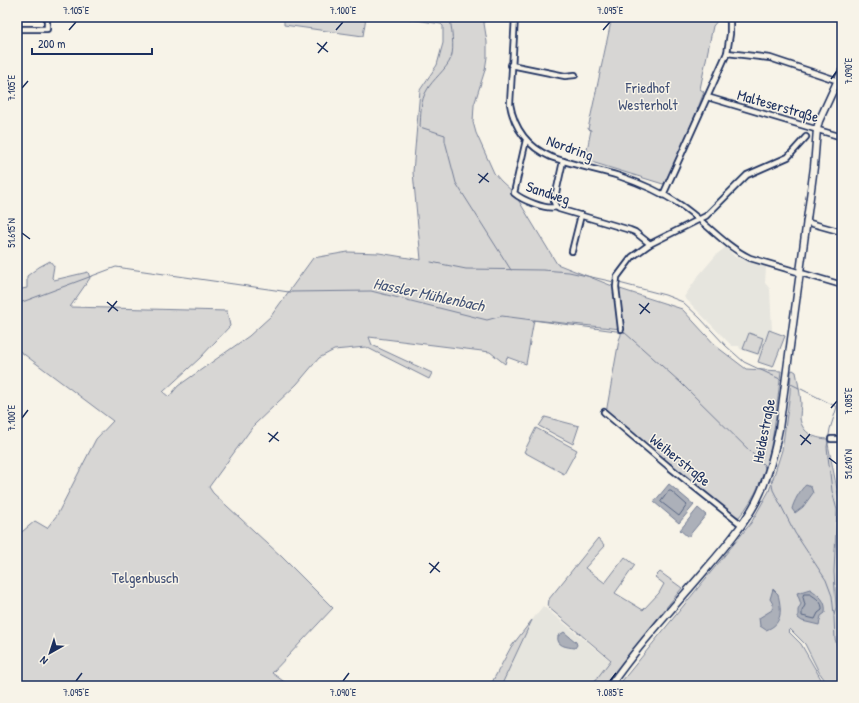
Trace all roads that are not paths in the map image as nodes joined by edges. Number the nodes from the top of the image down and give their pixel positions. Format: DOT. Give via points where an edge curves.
graph roads {
  1 [pos="47,17"];
  2 [pos="515,17"];
  3 [pos="730,17"];
  4 [pos="17,29"];
  5 [pos="727,53"];
  6 [pos="511,65"];
  7 [pos="842,71"];
  8 [pos="575,75"];
  9 [pos="840,81"];
  10 [pos="707,97"];
  11 [pos="817,129"];
  12 [pos="842,137"];
  13 [pos="806,138"];
  14 [pos="526,140"];
  15 [pos="562,161"];
  16 [pos="663,195"];
  17 [pos="556,207"];
  18 [pos="581,215"];
  19 [pos="700,220"];
  20 [pos="806,222"];
  21 [pos="842,232"];
  22 [pos="650,244"];
  23 [pos="572,251"];
  24 [pos="800,273"];
  25 [pos="842,285"];
  26 [pos="621,329"];
  27 [pos="604,412"];
  28 [pos="831,439"];
  29 [pos="842,439"];
  30 [pos="742,525"];
  31 [pos="610,686"];
  1 -- 4 [label="street" via="47,30"];
  2 -- 6 [label="street, Nordring"];
  3 -- 5 [label="street"];
  5 -- 9 [label="street" via="770,58"];
  5 -- 10 [label="street"];
  6 -- 8 [label="street" via="565,76"];
  6 -- 14 [label="street, Nordring" via="511,112 516,126"];
  7 -- 9 [label="main road, Heidestraße"];
  9 -- 11 [label="main road, Heidestraße"];
  10 -- 11 [label="street, Malteserstraße"];
  10 -- 16 [label="street"];
  11 -- 12 [label="street, Malteserstraße"];
  11 -- 20 [label="main road, Heidestraße"];
  13 -- 19 [label="street" via="788,157 747,175"];
  14 -- 15 [label="street, Nordring" via="542,153"];
  14 -- 17 [label="street, Sandweg" via="514,193 520,199 550,208"];
  15 -- 16 [label="street, Nordring" via="618,176"];
  15 -- 17 [label="street" via="554,202"];
  16 -- 19 [label="street, Nordring"];
  17 -- 18 [label="street, Sandweg"];
  18 -- 22 [label="street, Sandweg" via="635,232"];
  18 -- 23 [label="street, Sandweg"];
  19 -- 22 [label="street"];
  19 -- 24 [label="street, Nordring" via="739,253"];
  20 -- 21 [label="street"];
  20 -- 24 [label="main road, Heidestraße"];
  22 -- 26 [label="street" via="632,257 617,277"];
  24 -- 25 [label="street, Nordring"];
  24 -- 30 [label="main road, Heidestraße" via="780,427 773,460 756,501"];
  27 -- 30 [label="street, Weiherstraße"];
  28 -- 29 [label="street"];
  30 -- 31 [label="main road, Heidestraße"];
}
